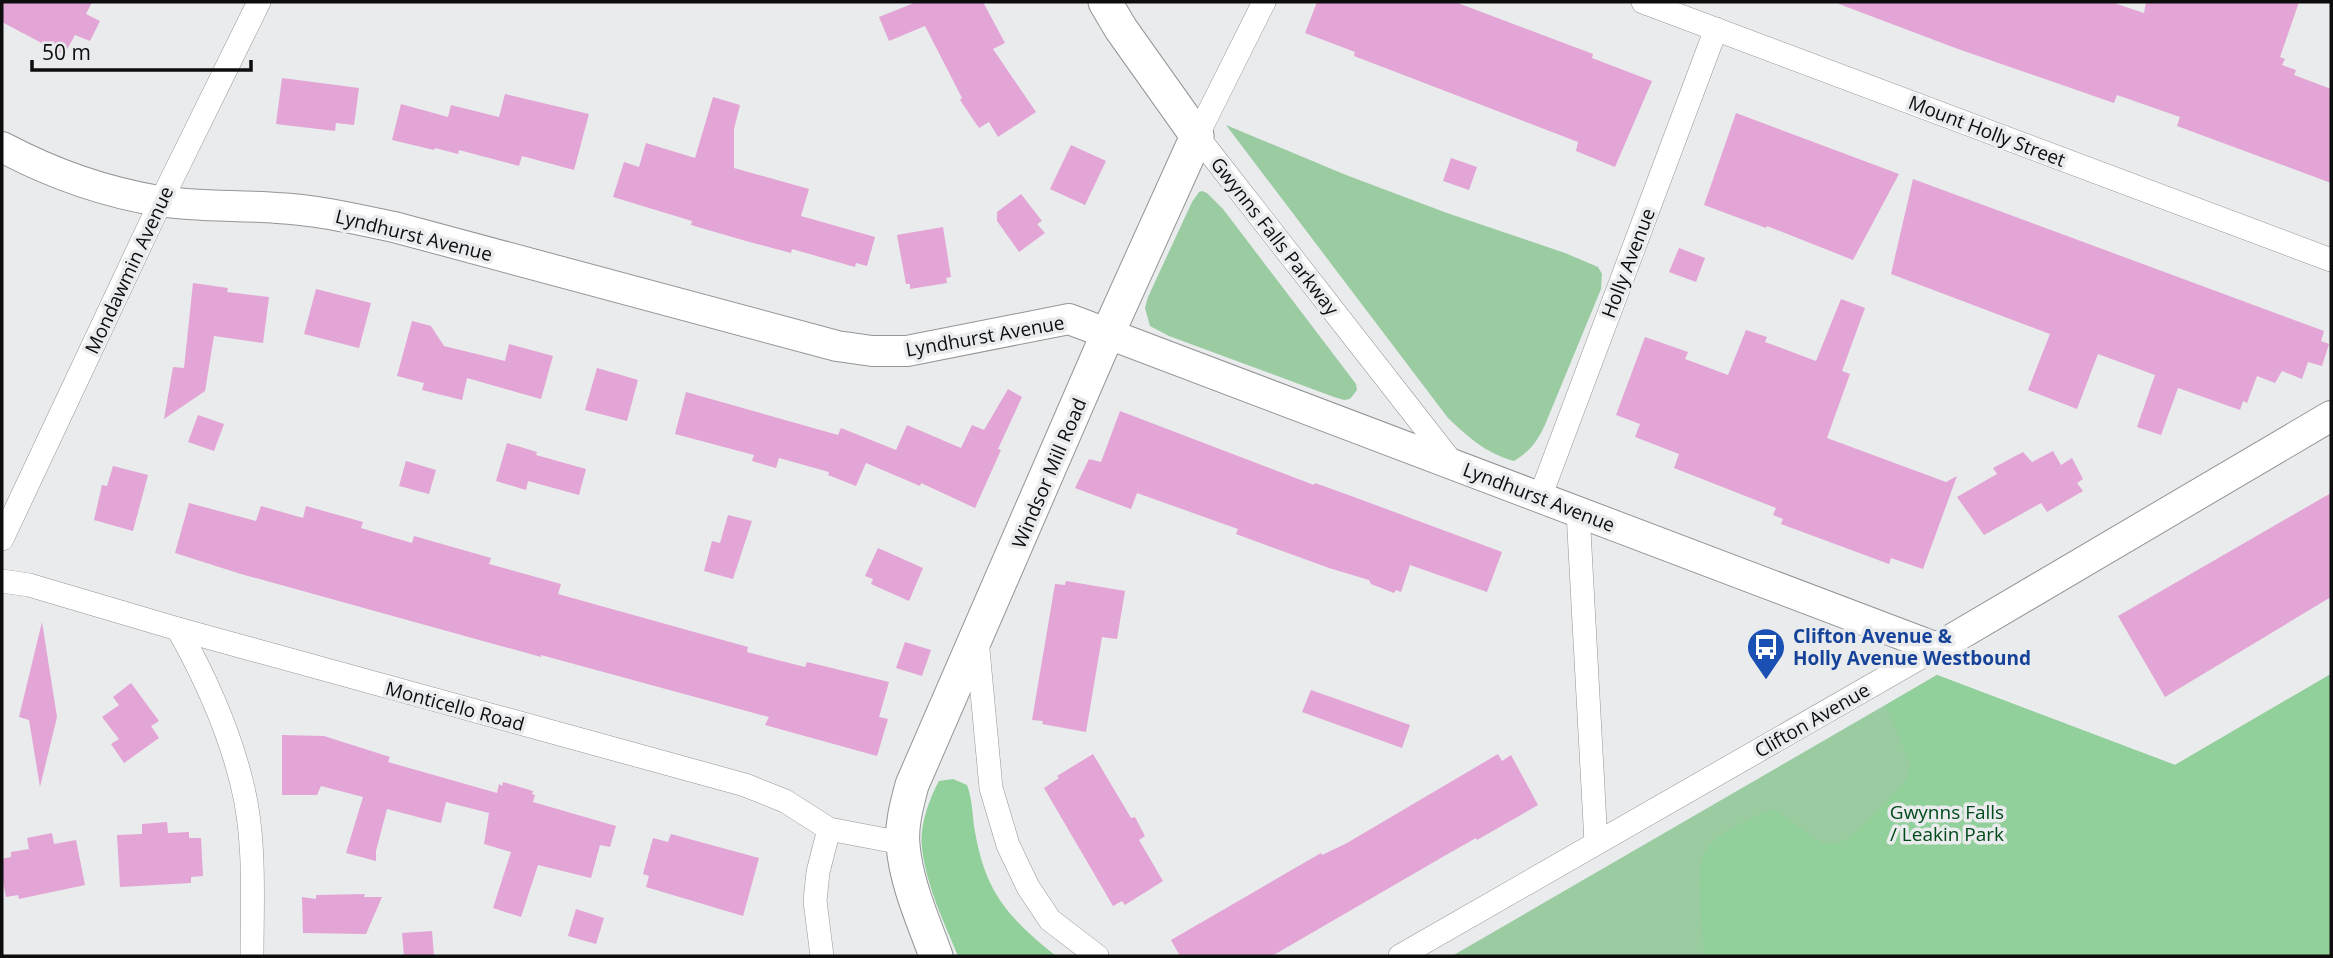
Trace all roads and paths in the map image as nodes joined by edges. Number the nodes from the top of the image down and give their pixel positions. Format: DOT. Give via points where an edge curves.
graph roads {
  1 [pos="259,2"];
  2 [pos="1105,2"];
  3 [pos="1264,2"];
  4 [pos="1643,2"];
  5 [pos="1716,29"];
  6 [pos="1197,136"];
  7 [pos="2,146"];
  8 [pos="161,201"];
  9 [pos="2331,260"];
  10 [pos="1108,333"];
  11 [pos="2331,416"];
  12 [pos="1454,465"];
  13 [pos="1539,497"];
  14 [pos="1578,512"];
  15 [pos="2,539"];
  16 [pos="2,582"];
  17 [pos="178,629"];
  18 [pos="977,639"];
  19 [pos="1937,648"];
  20 [pos="829,829"];
  21 [pos="902,843"];
  22 [pos="1596,843"];
  23 [pos="252,956"];
  24 [pos="822,956"];
  25 [pos="936,956"];
  26 [pos="1097,956"];
  27 [pos="1400,956"];
  1 -- 8 [label="street, Mondawmin Avenue"];
  2 -- 6 [label="main road, Gwynns Falls Parkway"];
  3 -- 6 [label="street, Windsor Mill Road"];
  4 -- 5 [label="street, Mount Holly Street"];
  5 -- 9 [label="street, Mount Holly Street"];
  5 -- 13 [label="street, Holly Avenue"];
  6 -- 10 [label="main road, Windsor Mill Road"];
  6 -- 12 [label="street, Gwynns Falls Parkway"];
  7 -- 8 [label="street, Lyndhurst Avenue" via="62,174"];
  8 -- 10 [label="street, Lyndhurst Avenue" via="281,208 394,227 837,346 872,351 906,351 1069,319"];
  8 -- 15 [label="street, Mondawmin Avenue"];
  10 -- 12 [label="street, Lyndhurst Avenue"];
  10 -- 18 [label="main road, Windsor Mill Road"];
  11 -- 19 [label="street, Clifton Avenue"];
  12 -- 13 [label="street, Lyndhurst Avenue"];
  13 -- 14 [label="street, Lyndhurst Avenue"];
  14 -- 19 [label="street, Lyndhurst Avenue"];
  14 -- 22 [label="street"];
  16 -- 17 [label="street, Monticello Road" via="29,585"];
  17 -- 20 [label="street, Monticello Road" via="745,785 785,801"];
  17 -- 23 [label="street" via="201,669 243,785 250,835"];
  18 -- 21 [label="main road, Windsor Mill Road" via="912,785"];
  18 -- 26 [label="street" via="991,788 1008,845 1050,920"];
  19 -- 22 [label="street, Clifton Avenue"];
  20 -- 21 [label="street, Monticello Road"];
  20 -- 24 [label="street" via="815,901"];
  21 -- 25 [label="main road, Windsor Mill Road" via="909,880"];
  22 -- 27 [label="street, Clifton Avenue"];
}
